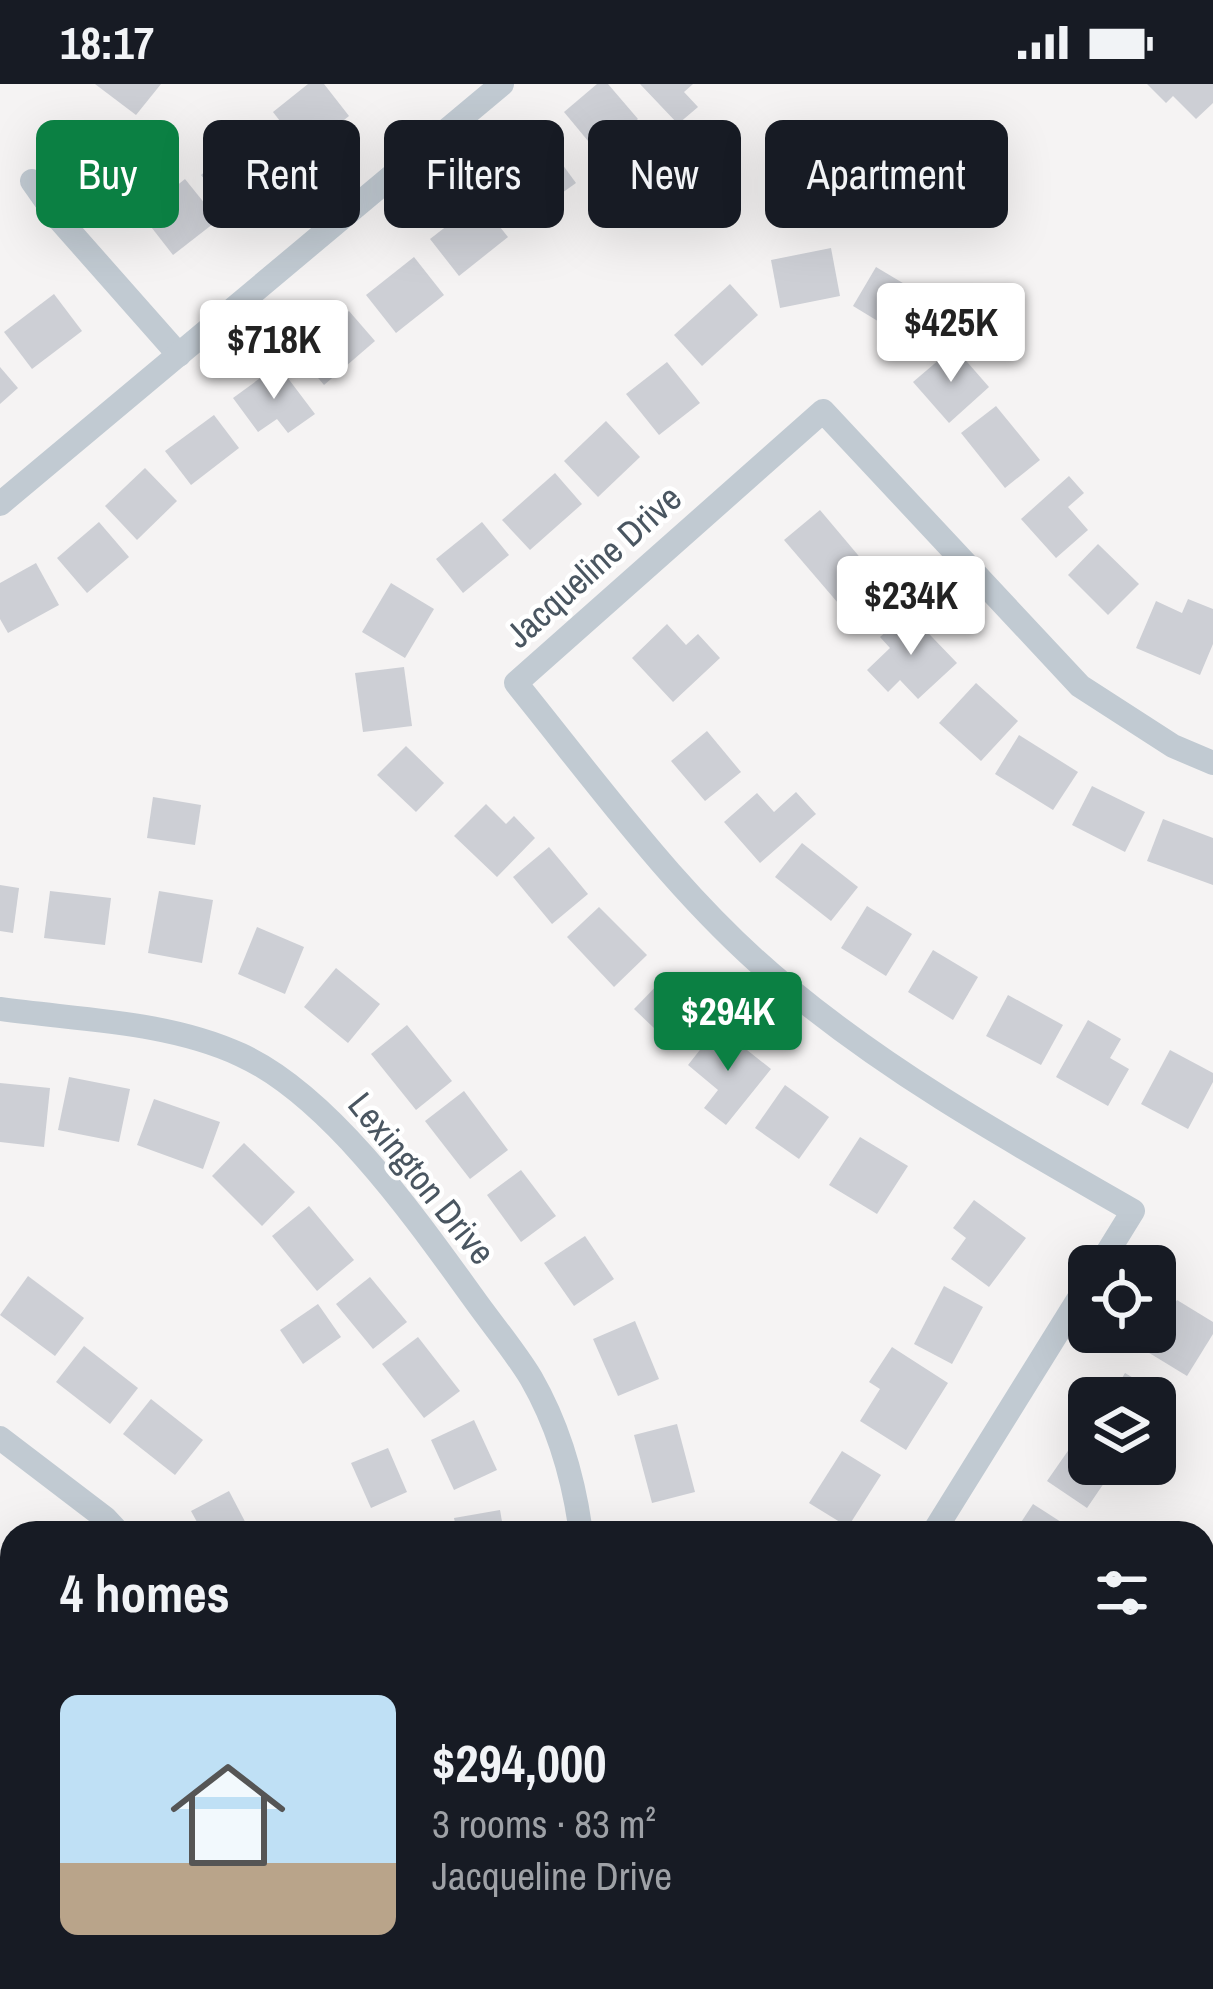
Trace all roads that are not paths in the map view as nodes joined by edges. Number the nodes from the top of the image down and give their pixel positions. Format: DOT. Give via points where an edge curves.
graph roads {
  1 [pos="500,84"];
  2 [pos="32,181"];
  3 [pos="179,355"];
  4 [pos="0,504"];
  5 [pos="1213,763"];
  6 [pos="0,1009"];
  7 [pos="1112,1245"];
  8 [pos="1068,1316"];
  9 [pos="0,1438"];
  10 [pos="108,1521"];
  11 [pos="579,1521"];
  12 [pos="940,1521"];
  1 -- 3 [label="street"];
  2 -- 3 [label="street"];
  3 -- 4 [label="street"];
  5 -- 7 [label="street, Jacqueline Drive" via="1080,686 823,411 516,682 650,849 789,989 941,1101 1133,1211"];
  6 -- 11 [label="street, Lexington Drive" via="216,1046 275,1072 331,1119 532,1379 573,1478"];
  8 -- 12 [label="street"];
  9 -- 10 [label="street"];
}
